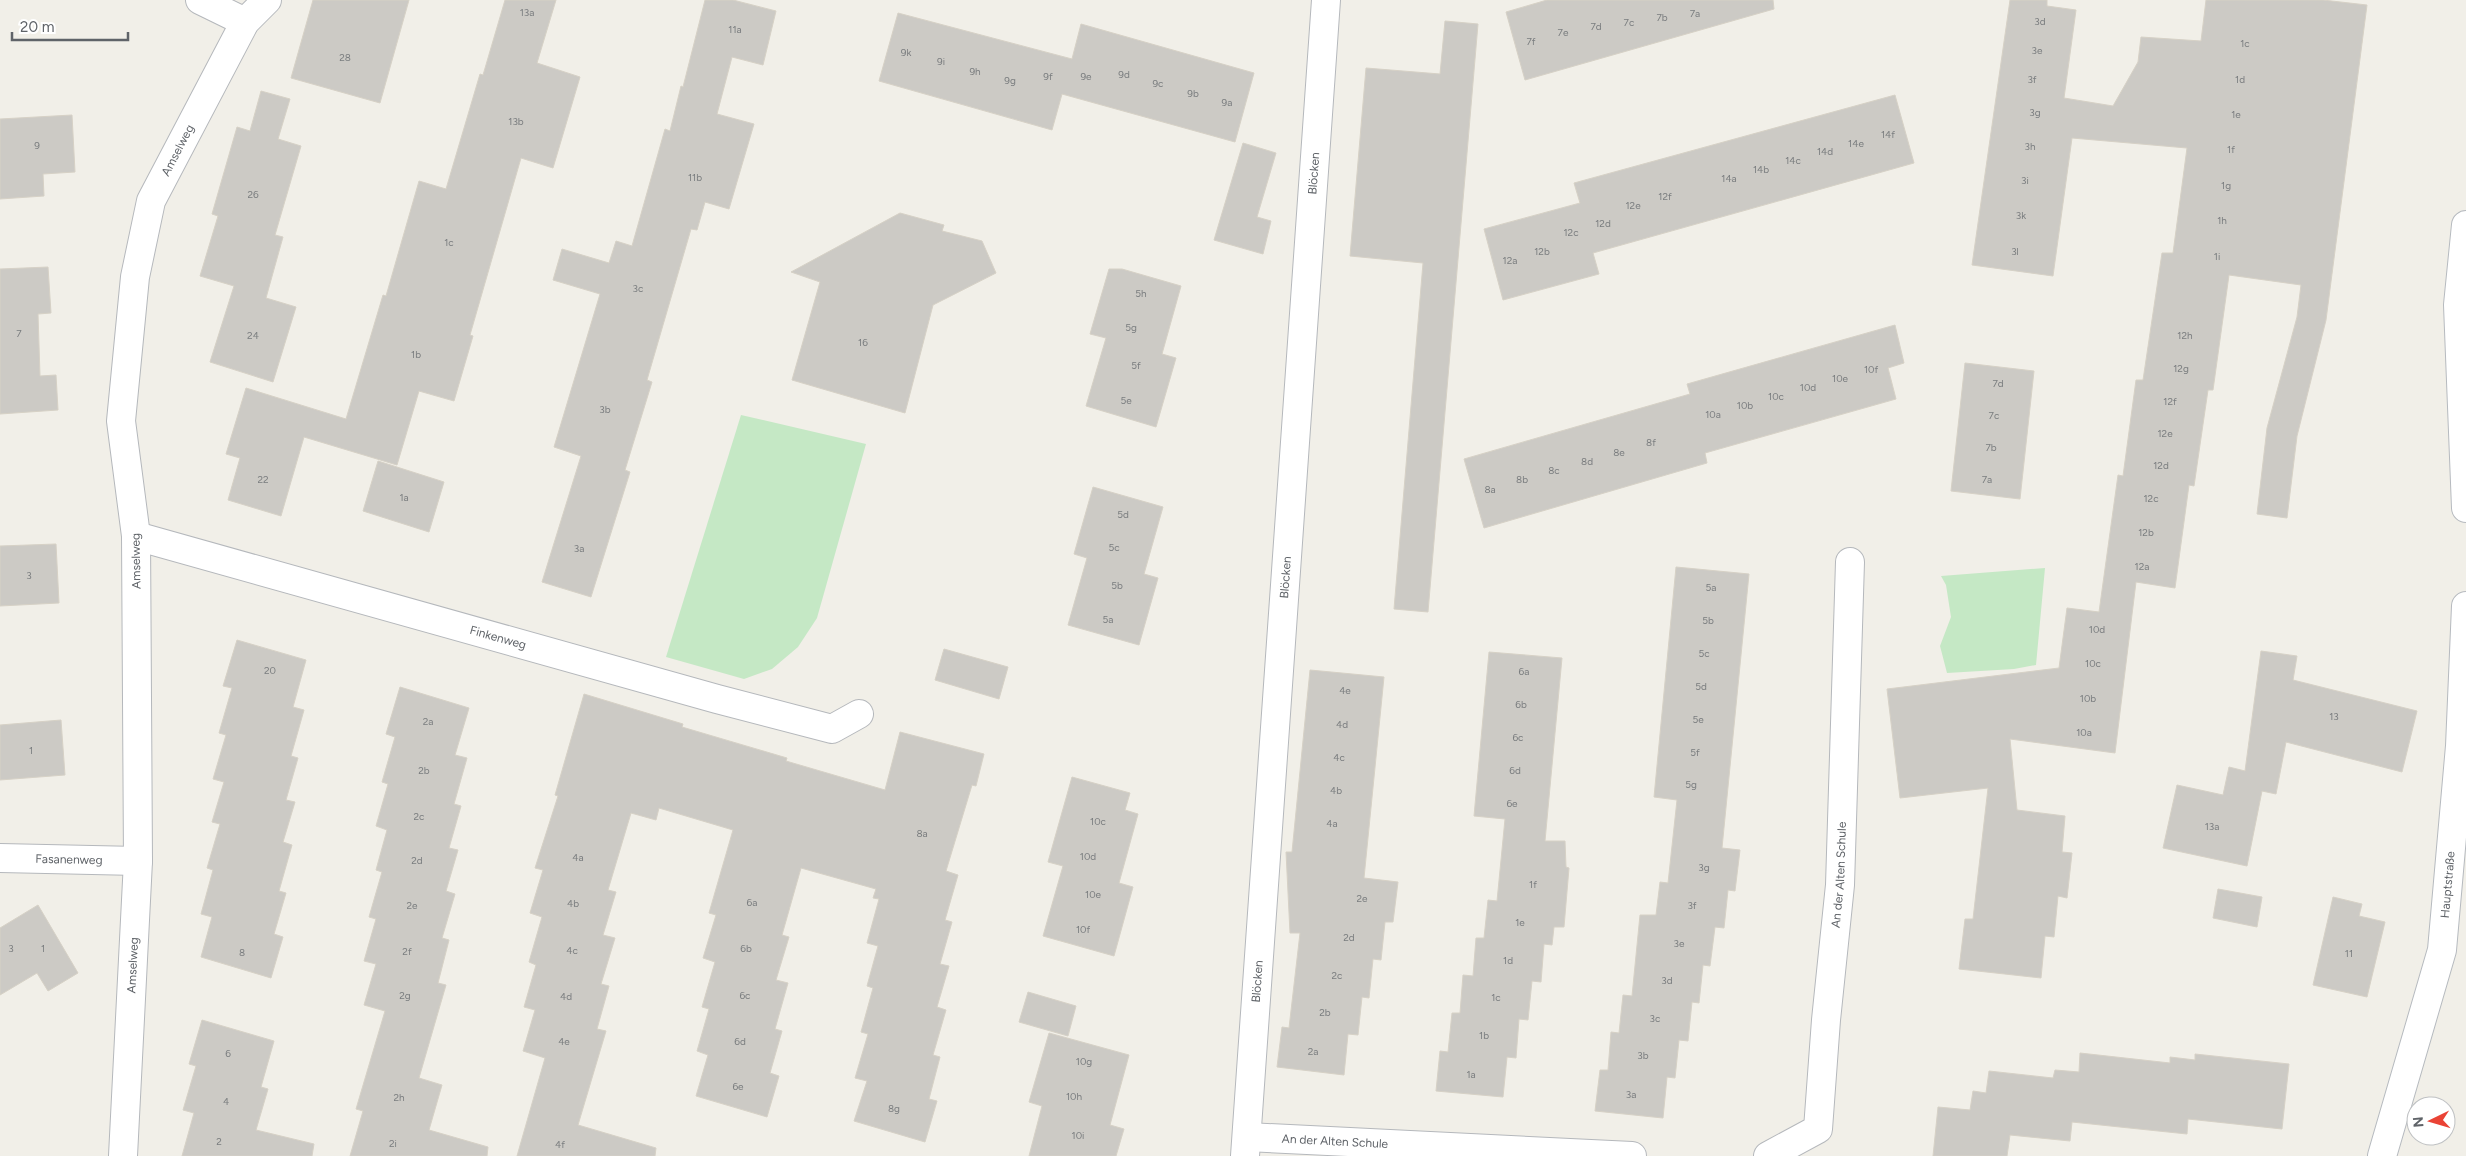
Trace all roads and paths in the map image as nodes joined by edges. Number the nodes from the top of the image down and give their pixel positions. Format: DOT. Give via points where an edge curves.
graph roads {
  1 [pos="200,0"];
  2 [pos="267,0"];
  3 [pos="1326,0"];
  4 [pos="245,22"];
  5 [pos="2466,225"];
  6 [pos="2466,508"];
  7 [pos="136,536"];
  8 [pos="1850,562"];
  9 [pos="2466,606"];
  10 [pos="858,714"];
  11 [pos="0,858"];
  12 [pos="138,861"];
  13 [pos="1246,1146"];
  14 [pos="123,1156"];
  15 [pos="1632,1156"];
  16 [pos="1768,1156"];
  17 [pos="2382,1156"];
  1 -- 4 [label="street"];
  2 -- 4 [label="street, Amselweg"];
  3 -- 13 [label="street, Blöcken"];
  4 -- 7 [label="street, Amselweg" via="151,201 135,276 121,421"];
  5 -- 6 [label="street" via="2458,305"];
  7 -- 10 [label="street, Finkenweg" via="832,729"];
  7 -- 12 [label="street, Amselweg"];
  8 -- 16 [label="street, An der Alten Schule" via="1840,885 1818,1129"];
  9 -- 17 [label="street, Hauptstraße" via="2460,746 2442,950"];
  11 -- 12 [label="street, Fasanenweg"];
  12 -- 14 [label="street, Amselweg"];
  13 -- 15 [label="street, An der Alten Schule"];
}
